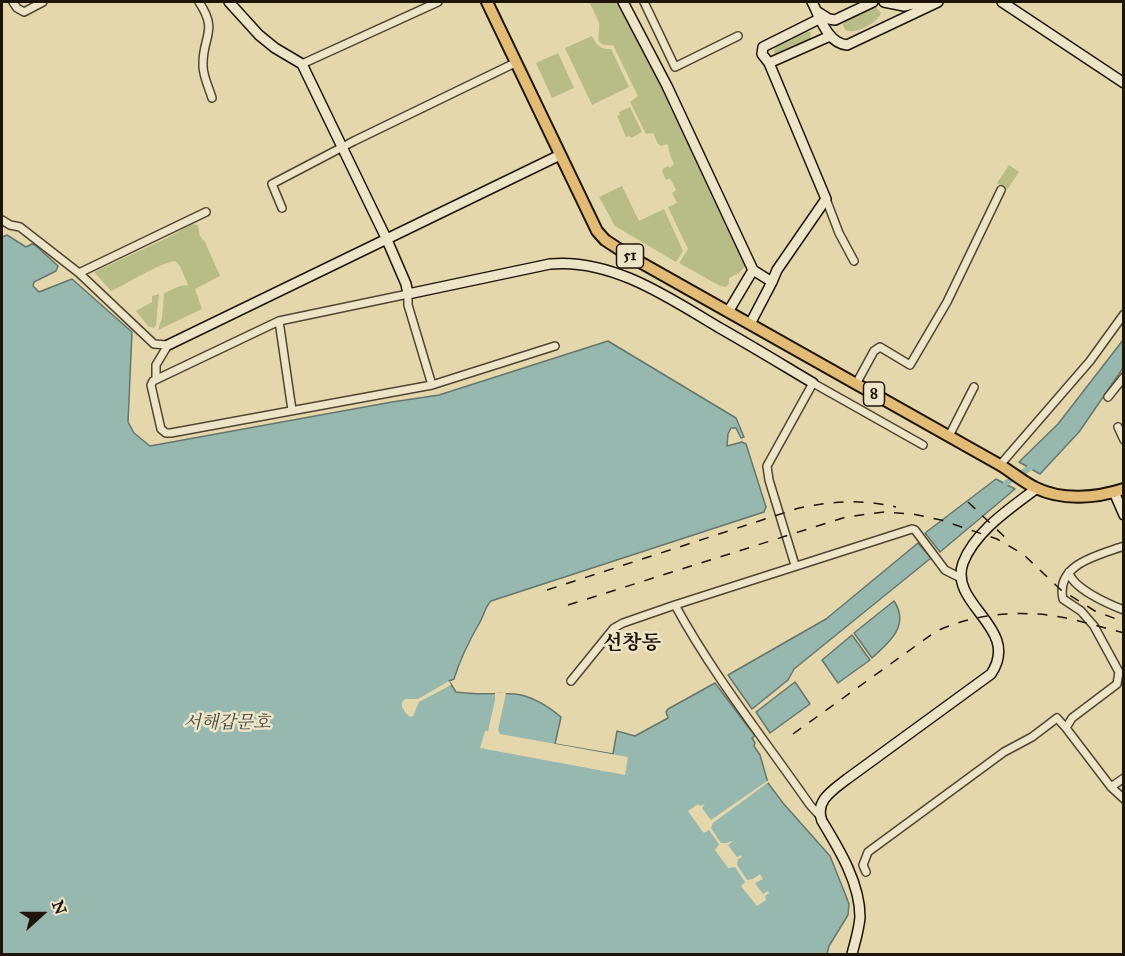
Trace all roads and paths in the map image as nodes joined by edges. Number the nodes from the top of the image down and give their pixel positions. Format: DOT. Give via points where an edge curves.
graph roads {
  1 [pos="13,2"];
  2 [pos="43,2"];
  3 [pos="199,2"];
  4 [pos="229,2"];
  5 [pos="438,2"];
  6 [pos="487,2"];
  7 [pos="623,2"];
  8 [pos="644,2"];
  9 [pos="812,2"];
  10 [pos="873,2"];
  11 [pos="884,2"];
  12 [pos="939,2"];
  13 [pos="1002,2"];
  14 [pos="898,4"];
  15 [pos="924,4"];
  16 [pos="818,15"];
  17 [pos="738,36"];
  18 [pos="830,36"];
  19 [pos="517,62"];
  20 [pos="769,63"];
  21 [pos="302,64"];
  22 [pos="1124,83"];
  23 [pos="212,98"];
  24 [pos="343,148"];
  25 [pos="560,155"];
  26 [pos="1000,190"];
  27 [pos="826,199"];
  28 [pos="282,208"];
  29 [pos="206,212"];
  30 [pos="2,220"];
  31 [pos="387,240"];
  32 [pos="854,261"];
  33 [pos="753,270"];
  34 [pos="79,273"];
  35 [pos="772,282"];
  36 [pos="408,294"];
  37 [pos="728,312"];
  38 [pos="1124,314"];
  39 [pos="739,318"];
  40 [pos="279,321"];
  41 [pos="750,324"];
  42 [pos="168,345"];
  43 [pos="555,346"];
  44 [pos="156,379"];
  45 [pos="1123,380"];
  46 [pos="813,383"];
  47 [pos="856,384"];
  48 [pos="432,385"];
  49 [pos="974,387"];
  50 [pos="1108,397"];
  51 [pos="292,410"];
  52 [pos="1118,427"];
  53 [pos="949,436"];
  54 [pos="1124,440"];
  55 [pos="923,445"];
  56 [pos="1004,468"];
  57 [pos="1033,486"];
  58 [pos="1119,490"];
  59 [pos="1124,515"];
  60 [pos="1124,546"];
  61 [pos="795,565"];
  62 [pos="1069,572"];
  63 [pos="962,578"];
  64 [pos="675,605"];
  65 [pos="1124,610"];
  66 [pos="571,681"];
  67 [pos="1066,728"];
  68 [pos="1124,778"];
  69 [pos="1111,787"];
  70 [pos="1124,799"];
  71 [pos="820,816"];
  72 [pos="866,872"];
  73 [pos="852,954"];
  1 -- 2 [label="street" via="24,12"];
  3 -- 23 [label="street" via="208,16 203,65"];
  4 -- 21 [label="street" via="259,35"];
  5 -- 21 [label="street"];
  6 -- 19 [label="main road, 51"];
  7 -- 33 [label="street"];
  8 -- 17 [label="street" via="675,67"];
  9 -- 16 [label="street"];
  10 -- 16 [label="street" via="835,20"];
  11 -- 14 [label="street"];
  12 -- 15 [label="street"];
  13 -- 22 [label="street"];
  14 -- 15 [label="street"];
  15 -- 18 [label="street" via="847,45"];
  16 -- 18 [label="street"];
  16 -- 20 [label="street" via="763,47 762,54"];
  18 -- 20 [label="street"];
  19 -- 24 [label="street"];
  19 -- 25 [label="main road, 51"];
  20 -- 27 [label="street"];
  21 -- 24 [label="street"];
  24 -- 28 [label="street" via="272,184"];
  24 -- 31 [label="street"];
  25 -- 31 [label="street"];
  25 -- 37 [label="main road, 51" via="605,240"];
  26 -- 47 [label="street" via="947,302 910,365 880,347"];
  27 -- 32 [label="street"];
  27 -- 35 [label="street"];
  29 -- 34 [label="street"];
  30 -- 34 [label="street" via="20,227"];
  31 -- 36 [label="street"];
  31 -- 42 [label="street"];
  33 -- 35 [label="street"];
  33 -- 37 [label="street"];
  34 -- 42 [label="street" via="142,335 154,344"];
  35 -- 41 [label="street"];
  36 -- 40 [label="street"];
  36 -- 46 [label="street" via="550,264 582,265 645,285"];
  36 -- 48 [label="street"];
  37 -- 39 [label="main road, 51"];
  38 -- 56 [label="street"];
  39 -- 41 [label="main road, 8"];
  40 -- 44 [label="street"];
  40 -- 51 [label="street"];
  41 -- 47 [label="main road, 8"];
  42 -- 44 [label="street" via="156,365"];
  43 -- 48 [label="street"];
  44 -- 51 [label="street" via="151,385 159,424 166,434"];
  45 -- 50 [label="street"];
  46 -- 55 [label="street"];
  46 -- 61 [label="street" via="767,466"];
  47 -- 53 [label="main road, 8"];
  48 -- 51 [label="street"];
  49 -- 53 [label="street"];
  52 -- 54 [label="street"];
  53 -- 56 [label="main road, 8"];
  56 -- 57 [label="main road, 8"];
  57 -- 58 [label="main road, 8" via="1073,496"];
  57 -- 63 [label="street" via="982,535 963,563"];
  58 -- 59 [label="street"];
  60 -- 62 [label="street" via="1084,561"];
  61 -- 63 [label="street" via="915,530 945,570"];
  61 -- 64 [label="street"];
  62 -- 65 [label="street" via="1076,584"];
  62 -- 67 [label="street" via="1061,590 1063,599 1087,616 1116,665 1119,678 1117,684 1072,718"];
  63 -- 71 [label="street" via="968,595 999,644 998,664 987,679 828,795 820,805"];
  64 -- 66 [label="street" via="614,628"];
  64 -- 71 [label="street" via="690,634"];
  67 -- 69 [label="street"];
  67 -- 72 [label="street" via="1057,718 995,759 868,852 863,865"];
  68 -- 69 [label="street"];
  69 -- 70 [label="street"];
  71 -- 73 [label="street" via="847,866 858,902 860,918"];
}
